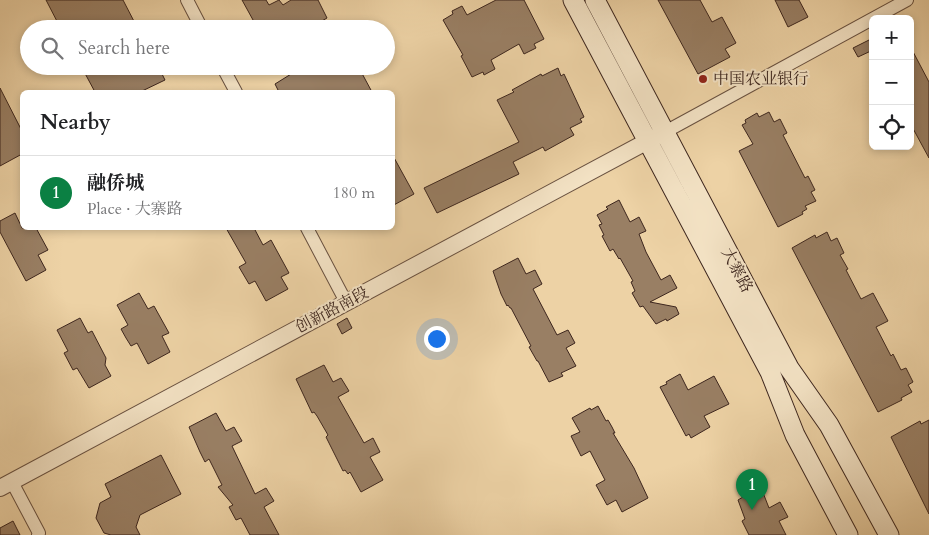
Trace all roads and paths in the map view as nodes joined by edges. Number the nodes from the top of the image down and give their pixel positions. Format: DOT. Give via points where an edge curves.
graph roads {
  1 [pos="187,0"];
  2 [pos="573,0"];
  3 [pos="595,0"];
  4 [pos="907,0"];
  5 [pos="197,20"];
  6 [pos="227,75"];
  7 [pos="235,90"];
  8 [pos="665,132"];
  9 [pos="647,140"];
  10 [pos="308,230"];
  11 [pos="346,302"];
  12 [pos="6,485"];
  13 [pos="38,535"];
  14 [pos="848,535"];
  15 [pos="889,535"];
  1 -- 5 [label="street"];
  2 -- 9 [label="main road, 大寨路"];
  3 -- 8 [label="main road, 大寨路"];
  4 -- 8 [label="street"];
  6 -- 7 [label="street"];
  8 -- 9 [label="street, 创新路南段"];
  8 -- 15 [label="main road, 大寨路" via="789,368 828,425"];
  9 -- 11 [label="street, 创新路南段"];
  9 -- 14 [label="main road, 大寨路" via="770,372 795,435"];
  10 -- 11 [label="street"];
  11 -- 12 [label="street, 创新路南段"];
  12 -- 13 [label="street"];
}
